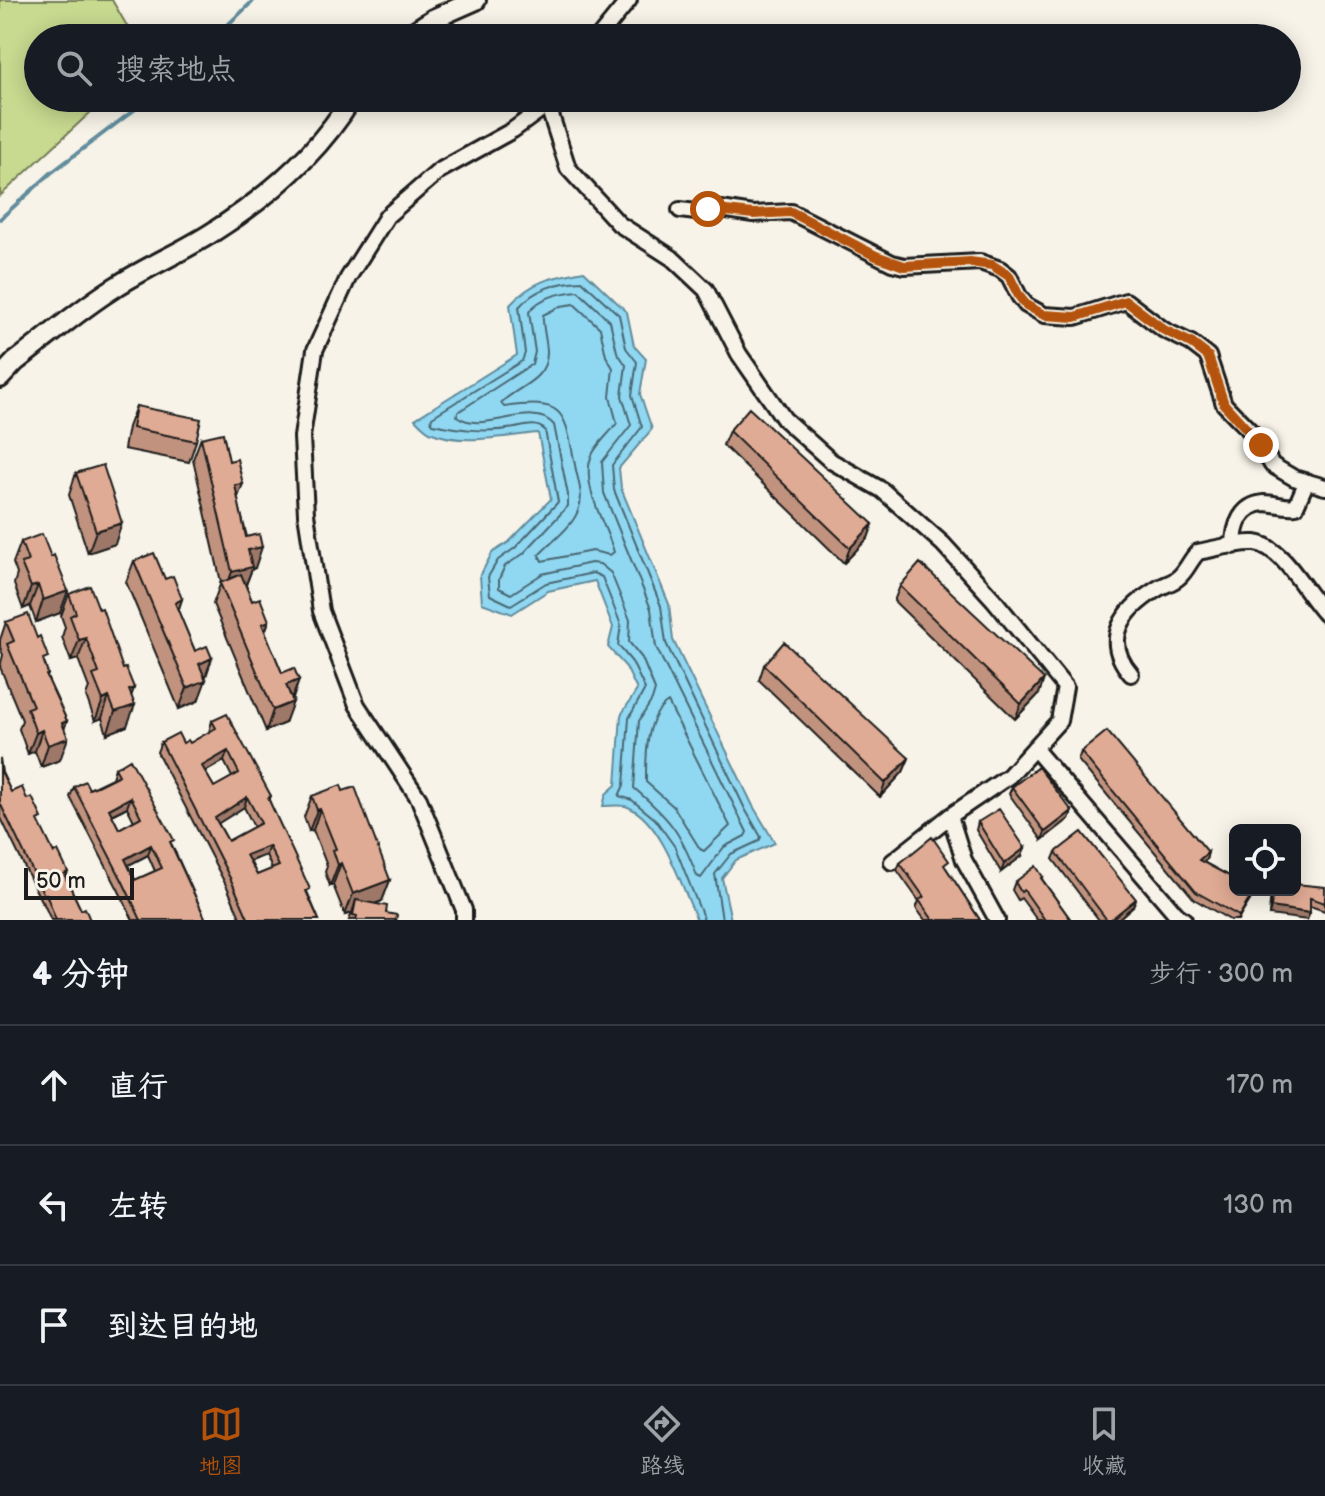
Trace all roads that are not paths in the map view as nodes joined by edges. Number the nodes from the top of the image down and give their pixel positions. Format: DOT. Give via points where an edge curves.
graph roads {
  1 [pos="476,0"];
  2 [pos="629,0"];
  3 [pos="425,24"];
  4 [pos="609,24"];
  5 [pos="342,112"];
  6 [pos="537,112"];
  7 [pos="554,112"];
  8 [pos="680,210"];
  9 [pos="0,378"];
  10 [pos="1306,483"];
  11 [pos="1325,487"];
  12 [pos="1234,546"];
  13 [pos="1325,614"];
  14 [pos="1131,674"];
  15 [pos="1034,748"];
  16 [pos="950,816"];
  17 [pos="892,862"];
  18 [pos="464,920"];
  19 [pos="997,920"];
  20 [pos="1184,920"];
  1 -- 3 [label="street"];
  2 -- 4 [label="street"];
  5 -- 9 [label="street" via="276,186 212,233 116,286"];
  6 -- 18 [label="street" via="439,171 387,216 348,278 315,350 302,437 306,514 321,611 357,705 419,799"];
  7 -- 15 [label="street" via="568,168 619,224 672,258 706,290 739,354 784,419 831,461 882,490 943,544 1065,687 1059,721"];
  8 -- 10 [label="street" via="791,212 892,263 992,265 1009,276 1026,305 1044,315 1075,317 1126,301 1208,356 1230,413 1256,437 1272,465"];
  10 -- 11 [label="street"];
  10 -- 12 [label="street" via="1296,506 1267,503 1243,513"];
  12 -- 13 [label="street" via="1257,543 1275,552"];
  12 -- 14 [label="street" via="1198,552 1181,576 1125,614 1115,639 1121,662"];
  15 -- 16 [label="street" via="1009,776"];
  15 -- 20 [label="street"];
  16 -- 17 [label="street"];
  16 -- 19 [label="street" via="964,860"];
}
